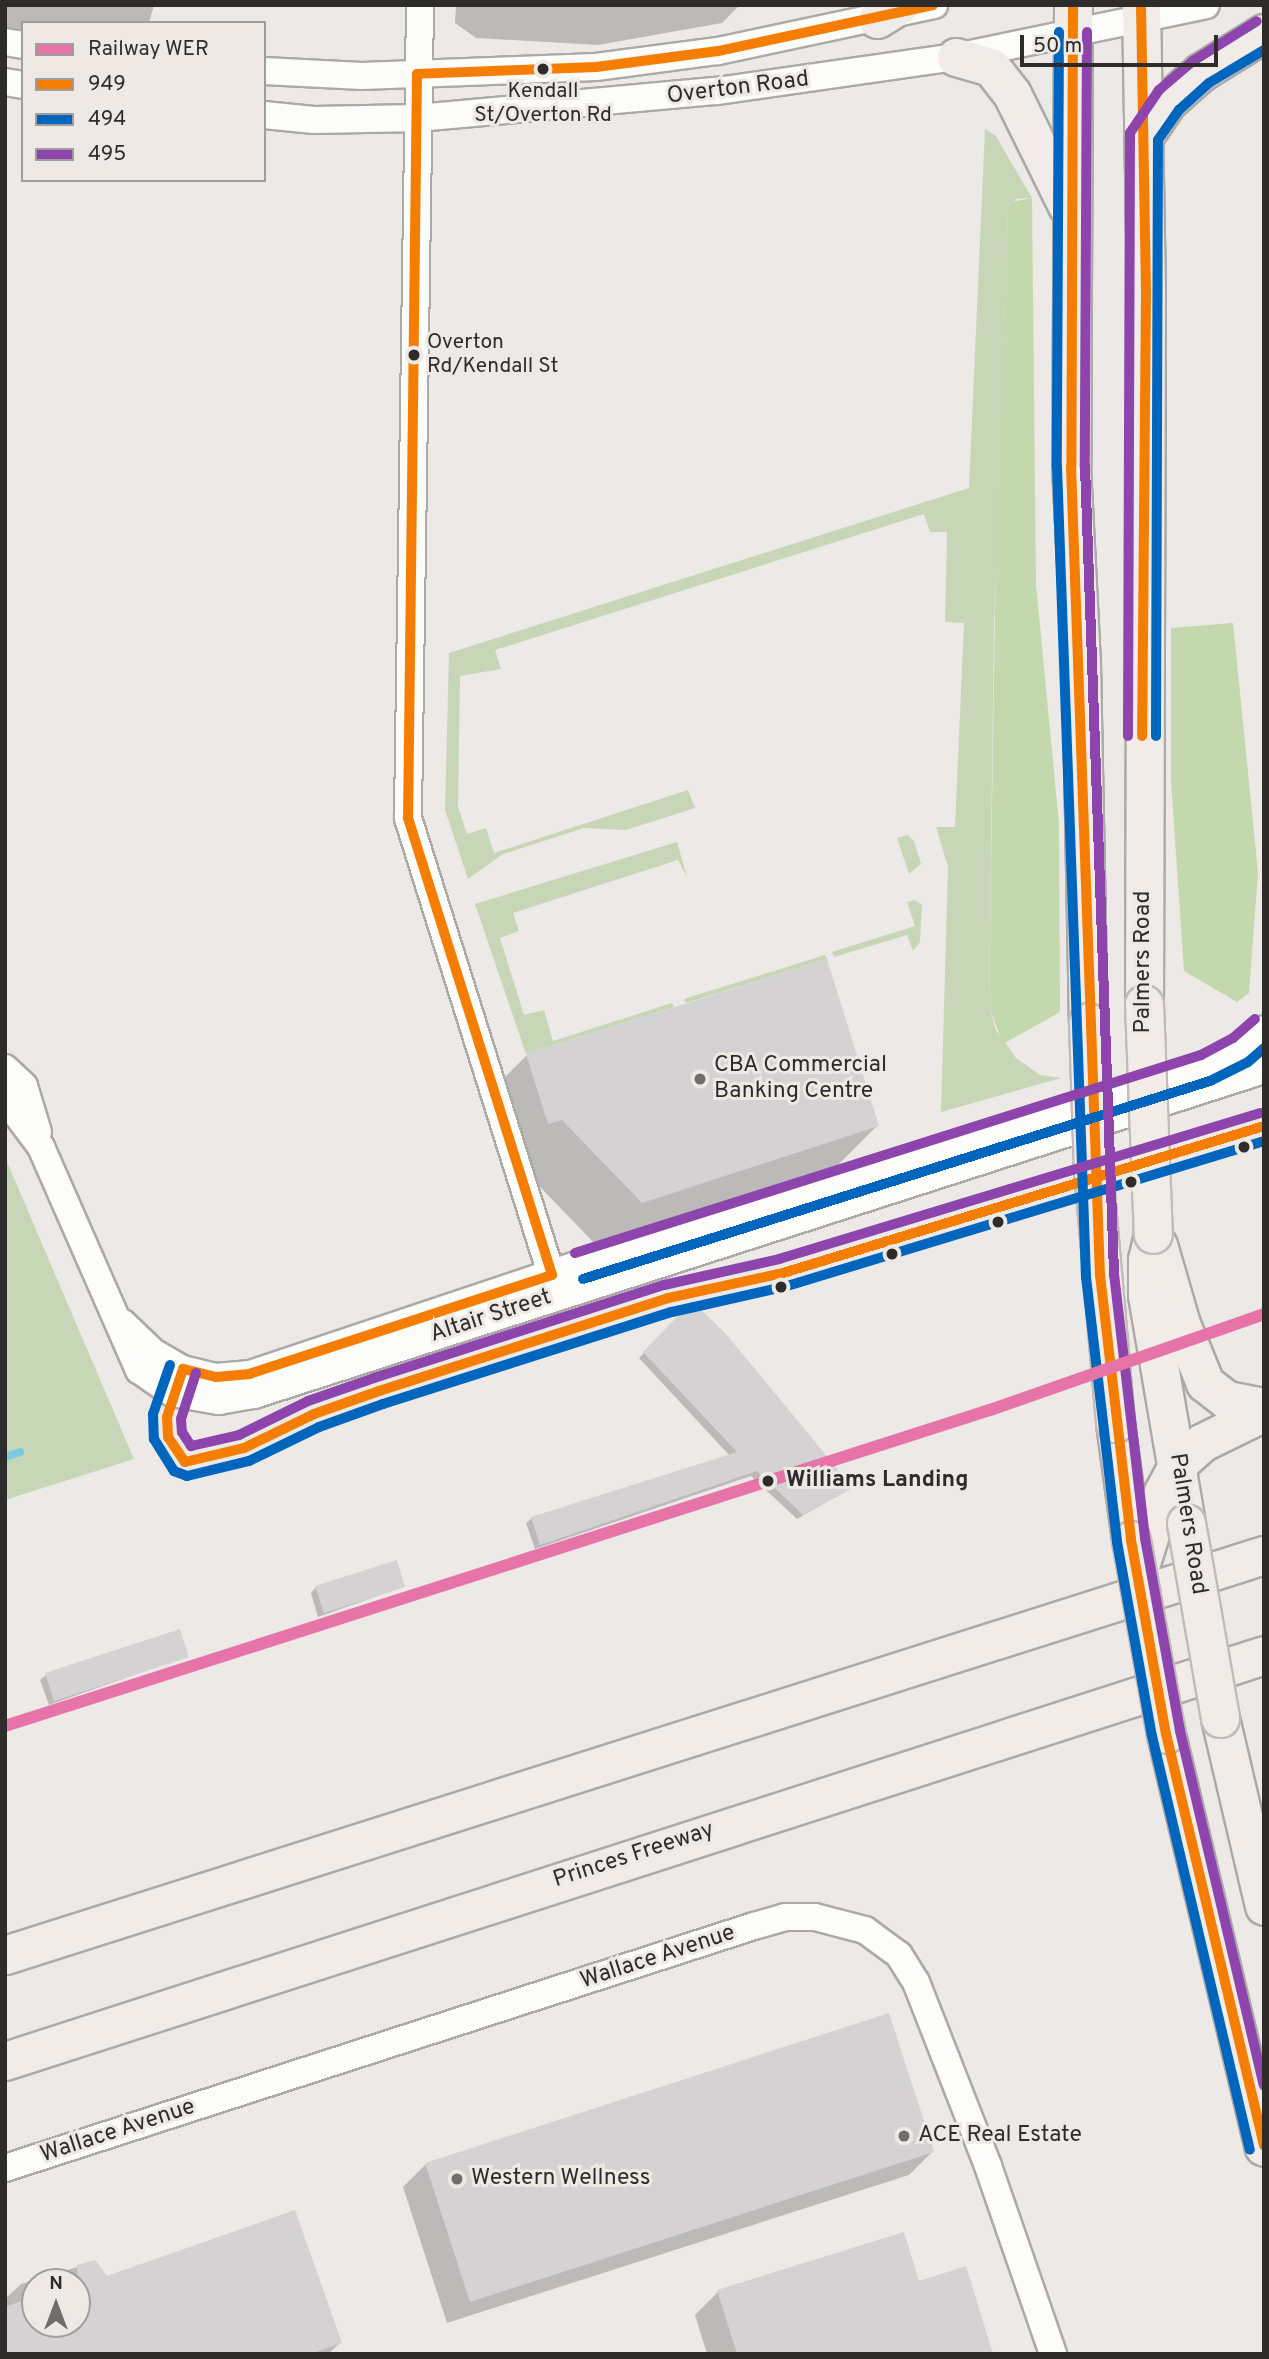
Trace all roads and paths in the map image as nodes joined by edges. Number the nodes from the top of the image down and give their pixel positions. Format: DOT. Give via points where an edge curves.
graph roads {
  1 [pos="420,5"];
  2 [pos="934,5"];
  3 [pos="1206,5"];
  4 [pos="888,12"];
  5 [pos="1142,12"];
  6 [pos="1073,19"];
  7 [pos="1264,33"];
  8 [pos="956,57"];
  9 [pos="266,71"];
  10 [pos="417,74"];
  11 [pos="266,115"];
  12 [pos="418,118"];
  13 [pos="1144,136"];
  14 [pos="1071,213"];
  15 [pos="1264,1029"];
  16 [pos="5,1068"];
  17 [pos="1264,1070"];
  18 [pos="5,1099"];
  19 [pos="41,1147"];
  20 [pos="1153,1234"];
  21 [pos="555,1285"];
  22 [pos="1264,1410"];
  23 [pos="1178,1464"];
  24 [pos="1264,1555"];
  25 [pos="1137,1576"];
  26 [pos="1264,1655"];
  27 [pos="1264,1906"];
  28 [pos="5,1955"];
  29 [pos="5,2061"];
  30 [pos="1264,2147"];
  31 [pos="5,2168"];
  32 [pos="1053,2354"];
  1 -- 10 [label="street"];
  2 -- 4 [label="street, Overton Road"];
  3 -- 5 [label="street, Overton Road"];
  4 -- 10 [label="street, Overton Road" via="719,51 596,67"];
  5 -- 6 [label="street, Overton Road"];
  5 -- 13 [label="highway, Palmers Road"];
  6 -- 8 [label="street, Overton Road"];
  6 -- 14 [label="highway"];
  7 -- 13 [label="highway" via="1201,72 1168,101"];
  8 -- 12 [label="street, Overton Road" via="666,97"];
  8 -- 14 [label="highway" via="991,67 1012,94"];
  9 -- 10 [label="street, Overton Road"];
  10 -- 12 [label="street"];
  11 -- 12 [label="street, Overton Road" via="314,120"];
  12 -- 21 [label="street" via="408,818"];
  13 -- 20 [label="highway, Palmers Road, bridge" via="1144,1004"];
  14 -- 25 [label="highway, bridge" via="1071,466 1100,1275"];
  15 -- 21 [label="street, Altair Street" via="1241,1050 1206,1068"];
  16 -- 19 [label="street, Altair Street" via="24,1086"];
  17 -- 21 [label="street, Altair Street"];
  18 -- 19 [label="street, Altair Street"];
  19 -- 21 [label="street, Altair Street" via="131,1357 145,1376 173,1393 219,1401 254,1395"];
  20 -- 22 [label="highway" via="1205,1383 1227,1400"];
  20 -- 23 [label="highway, Palmers Road" via="1147,1259 1147,1295"];
  22 -- 23 [label="highway" via="1201,1443"];
  23 -- 25 [label="highway" via="1163,1492"];
  23 -- 27 [label="highway, Palmers Road, bridge" via="1220,1718"];
  24 -- 28 [label="highway"];
  25 -- 30 [label="highway, bridge" via="1167,1734"];
  26 -- 29 [label="highway, Princes Freeway"];
  31 -- 32 [label="street, Wallace Avenue" via="754,1926 785,1917 815,1917 865,1930 899,1955 916,1982 988,2166"];
}
